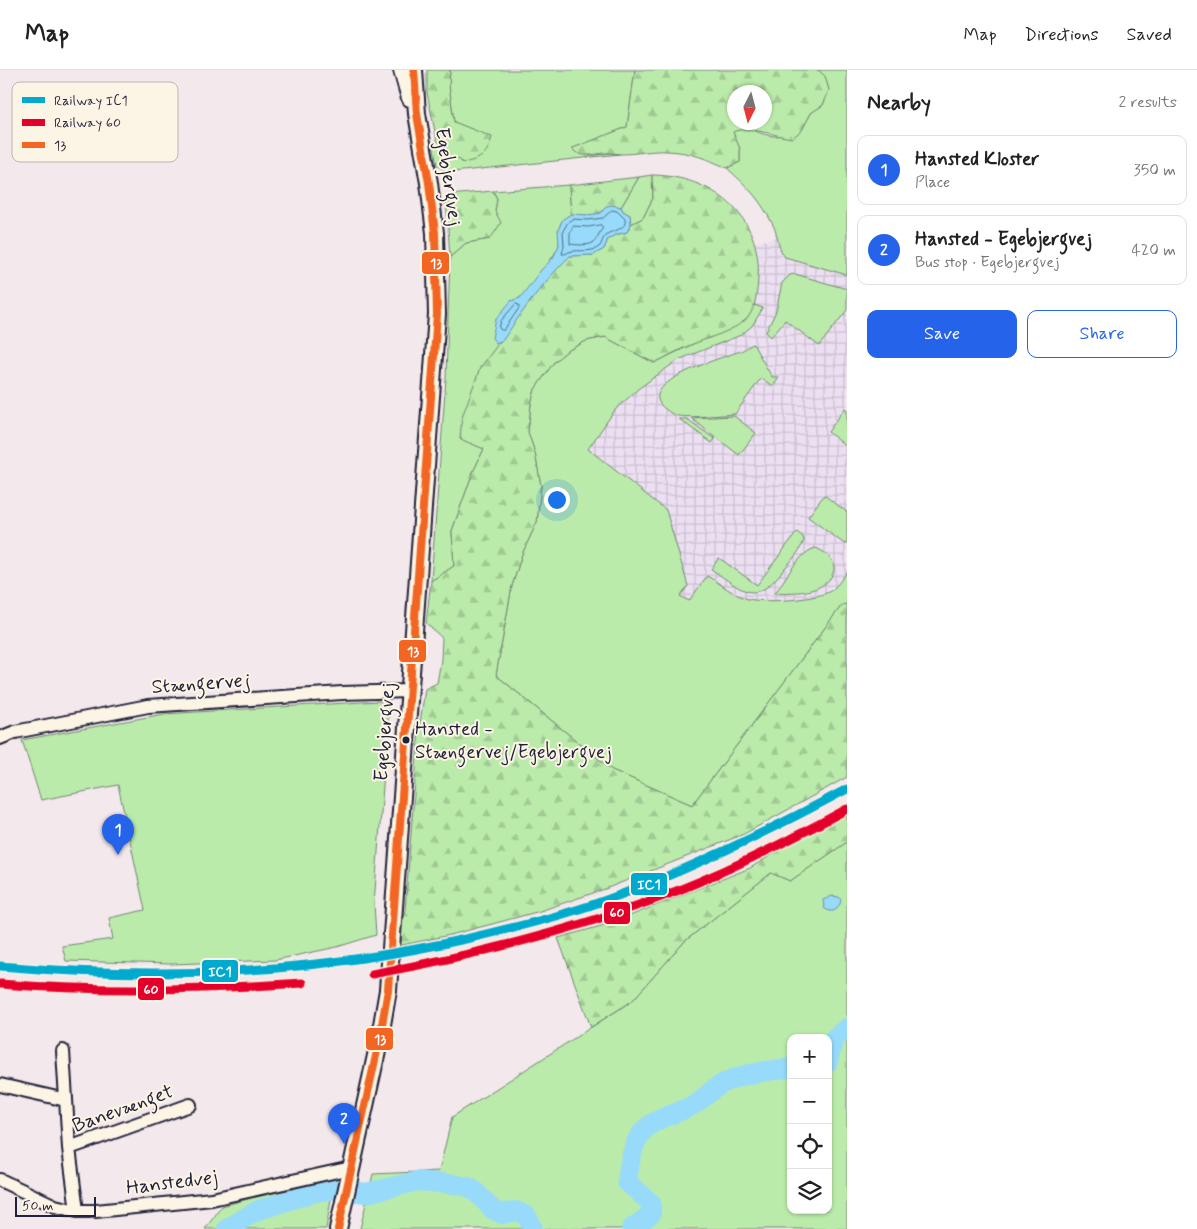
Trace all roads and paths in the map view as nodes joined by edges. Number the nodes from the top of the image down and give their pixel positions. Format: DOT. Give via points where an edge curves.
graph roads {
  1 [pos="402,70"];
  2 [pos="414,70"];
  3 [pos="417,114"];
  4 [pos="409,692"];
  5 [pos="0,738"];
  6 [pos="63,1051"];
  7 [pos="0,1085"];
  8 [pos="66,1100"];
  9 [pos="190,1105"];
  10 [pos="69,1148"];
  11 [pos="350,1174"];
  12 [pos="0,1180"];
  13 [pos="77,1211"];
  14 [pos="338,1229"];
  1 -- 3 [label="street, Egebjergvej"];
  2 -- 3 [label="street, Egebjergvej"];
  3 -- 4 [label="street, Egebjergvej" via="435,233 437,314"];
  4 -- 5 [label="street, Stængervej" via="342,693 148,706 15,732"];
  4 -- 11 [label="street, Egebjergvej" via="388,990"];
  6 -- 8 [label="street, Banevænget"];
  7 -- 8 [label="street, Banevænget"];
  8 -- 10 [label="street, Banevænget"];
  9 -- 10 [label="street, Banevænget"];
  10 -- 13 [label="street, Banevænget"];
  11 -- 13 [label="street, Hanstedvej" via="212,1199"];
  11 -- 14 [label="street, Egebjergvej"];
  12 -- 13 [label="street, Hanstedvej" via="55,1206"];
}
